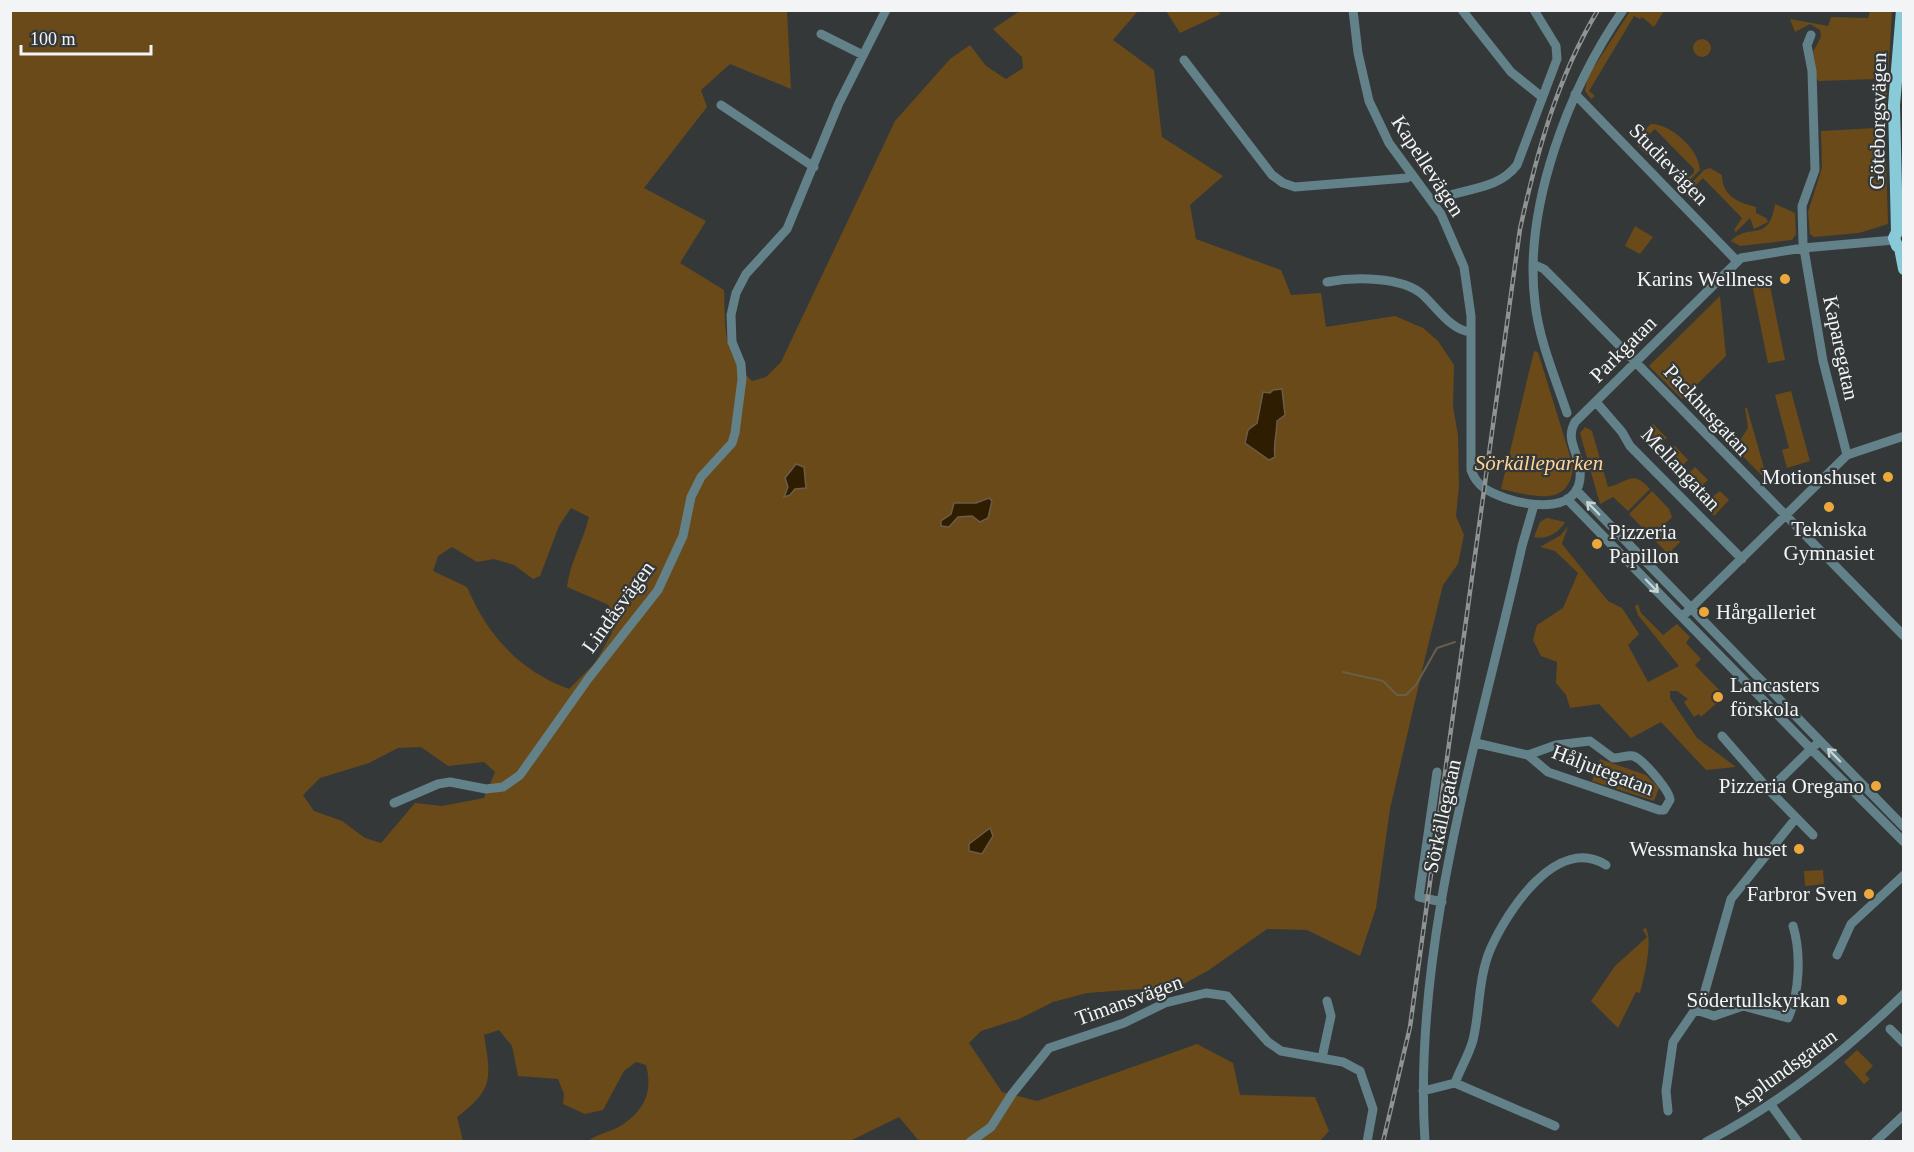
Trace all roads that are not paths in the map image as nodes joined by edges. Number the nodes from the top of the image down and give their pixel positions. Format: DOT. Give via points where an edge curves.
graph roads {
  1 [pos="886,10"];
  2 [pos="1353,10"];
  3 [pos="1462,10"];
  4 [pos="1534,10"];
  5 [pos="1623,10"];
  6 [pos="1902,10"];
  7 [pos="821,34"];
  8 [pos="1812,35"];
  9 [pos="863,55"];
  10 [pos="1184,60"];
  11 [pos="1575,94"];
  12 [pos="1542,97"];
  13 [pos="721,105"];
  14 [pos="814,167"];
  15 [pos="1412,174"];
  16 [pos="1434,201"];
  17 [pos="1900,239"];
  18 [pos="1803,248"];
  19 [pos="1737,261"];
  20 [pos="1533,264"];
  21 [pos="1904,269"];
  22 [pos="1327,282"];
  23 [pos="1470,332"];
  24 [pos="1636,362"];
  25 [pos="1596,402"];
  26 [pos="1567,413"];
  27 [pos="1904,436"];
  28 [pos="1847,455"];
  29 [pos="1576,490"];
  30 [pos="1567,499"];
  31 [pos="1534,505"];
  32 [pos="1786,518"];
  33 [pos="1742,559"];
  34 [pos="1690,608"];
  35 [pos="1682,617"];
  36 [pos="1904,636"];
  37 [pos="1722,736"];
  38 [pos="1820,741"];
  39 [pos="1476,743"];
  40 [pos="1811,749"];
  41 [pos="1528,755"];
  42 [pos="1437,772"];
  43 [pos="1769,790"];
  44 [pos="394,803"];
  45 [pos="1796,818"];
  46 [pos="1904,827"];
  47 [pos="1813,835"];
  48 [pos="1904,842"];
  49 [pos="1606,865"];
  50 [pos="1904,875"];
  51 [pos="1442,902"];
  52 [pos="1793,926"];
  53 [pos="1837,955"];
  54 [pos="1904,994"];
  55 [pos="1327,1001"];
  56 [pos="1696,1010"];
  57 [pos="1890,1029"];
  58 [pos="1904,1043"];
  59 [pos="1322,1058"];
  60 [pos="1455,1083"];
  61 [pos="1423,1091"];
  62 [pos="1771,1105"];
  63 [pos="1668,1111"];
  64 [pos="1904,1114"];
  65 [pos="1555,1126"];
  66 [pos="970,1142"];
  67 [pos="1367,1142"];
  68 [pos="1425,1142"];
  69 [pos="1706,1142"];
  70 [pos="1798,1142"];
  71 [pos="1875,1142"];
  1 -- 9 [label="street, Lindåsvägen"];
  2 -- 15 [label="street, Kapellevägen" via="1369,101 1389,143"];
  3 -- 12 [label="street" via="1511,72"];
  4 -- 12 [label="street" via="1557,51"];
  5 -- 11 [label="street"];
  6 -- 17 [label="main road, Göteborgsvägen" via="1894,105"];
  7 -- 9 [label="street"];
  8 -- 18 [label="street, Kaparegatan" via="1807,45 1812,71 1815,170 1802,206"];
  9 -- 14 [label="street, Lindåsvägen"];
  10 -- 15 [label="street" via="1272,175 1283,183 1307,186 1407,178"];
  11 -- 19 [label="street, Studievägen"];
  11 -- 20 [label="street" via="1558,135 1537,221"];
  12 -- 16 [label="street" via="1529,138 1511,172 1493,184"];
  13 -- 14 [label="street"];
  14 -- 44 [label="street, Lindåsvägen" via="787,229 746,274 736,293 731,315 732,342 742,379 735,433 732,443 701,477 691,497 683,536 658,590 588,678 520,775 503,787 486,789 450,782 438,784"];
  15 -- 16 [label="street, Kapellevägen"];
  16 -- 23 [label="street, Kapellevägen" via="1464,267"];
  17 -- 18 [label="street, Parkgatan"];
  17 -- 21 [label="main road, Göteborgsvägen"];
  18 -- 19 [label="street, Parkgatan" via="1749,255"];
  18 -- 28 [label="street, Kaparegatan" via="1823,362"];
  19 -- 24 [label="street, Parkgatan"];
  20 -- 24 [label="street, Packhusgatan" via="1544,269"];
  20 -- 26 [label="street" via="1542,335"];
  22 -- 23 [label="street" via="1364,279 1412,288 1456,328"];
  23 -- 31 [label="street, Kapellevägen" via="1472,470 1482,488"];
  24 -- 25 [label="street, Parkgatan"];
  24 -- 32 [label="street, Packhusgatan"];
  25 -- 29 [label="street, Parkgatan" via="1571,429 1580,469"];
  25 -- 33 [label="street, Mellangatan" via="1630,447"];
  27 -- 28 [label="street"];
  28 -- 32 [label="street"];
  29 -- 30 [label="street"];
  34 -- 29 [label="street, one-way"];
  30 -- 31 [label="street" via="1549,506"];
  30 -- 35 [label="street, one-way"];
  31 -- 39 [label="street, Sörkällegatan"];
  32 -- 33 [label="street"];
  32 -- 36 [label="street, Packhusgatan"];
  33 -- 34 [label="street"];
  34 -- 35 [label="street"];
  34 -- 38 [label="street"];
  35 -- 40 [label="street"];
  37 -- 43 [label="street"];
  38 -- 40 [label="street"];
  46 -- 38 [label="street, one-way"];
  39 -- 41 [label="street, Håljutegatan"];
  39 -- 51 [label="street, Sörkällegatan"];
  40 -- 43 [label="street"];
  40 -- 48 [label="street"];
  41 -- 41 [label="street, Håljutegatan" via="1548,772 1602,793 1659,810 1668,806 1666,789 1639,759 1613,758 1590,741 1556,745"];
  42 -- 51 [label="street" via="1419,897"];
  43 -- 45 [label="street"];
  45 -- 47 [label="street"];
  45 -- 56 [label="street" via="1731,899 1711,975"];
  49 -- 60 [label="street" via="1584,857 1560,863 1535,881 1518,903 1490,950 1472,1041"];
  50 -- 53 [label="street" via="1851,924"];
  51 -- 61 [label="street, Sörkällegatan" via="1428,998"];
  52 -- 56 [label="street" via="1797,947 1794,1004 1788,1018 1743,1006 1714,1016"];
  54 -- 62 [label="street, Asplundsgatan" via="1833,1059"];
  55 -- 59 [label="street" via="1331,1016"];
  56 -- 63 [label="street" via="1673,1042 1666,1091"];
  57 -- 58 [label="street"];
  59 -- 66 [label="street, Timansvägen" via="1273,1046 1227,996 1190,996 1050,1048 991,1127"];
  59 -- 67 [label="street, Timansvägen" via="1360,1071 1373,1109"];
  60 -- 61 [label="street"];
  60 -- 65 [label="street"];
  61 -- 68 [label="street, Sörkällegatan"];
  62 -- 69 [label="street, Asplundsgatan"];
  62 -- 70 [label="street"];
  64 -- 71 [label="street"];
}
